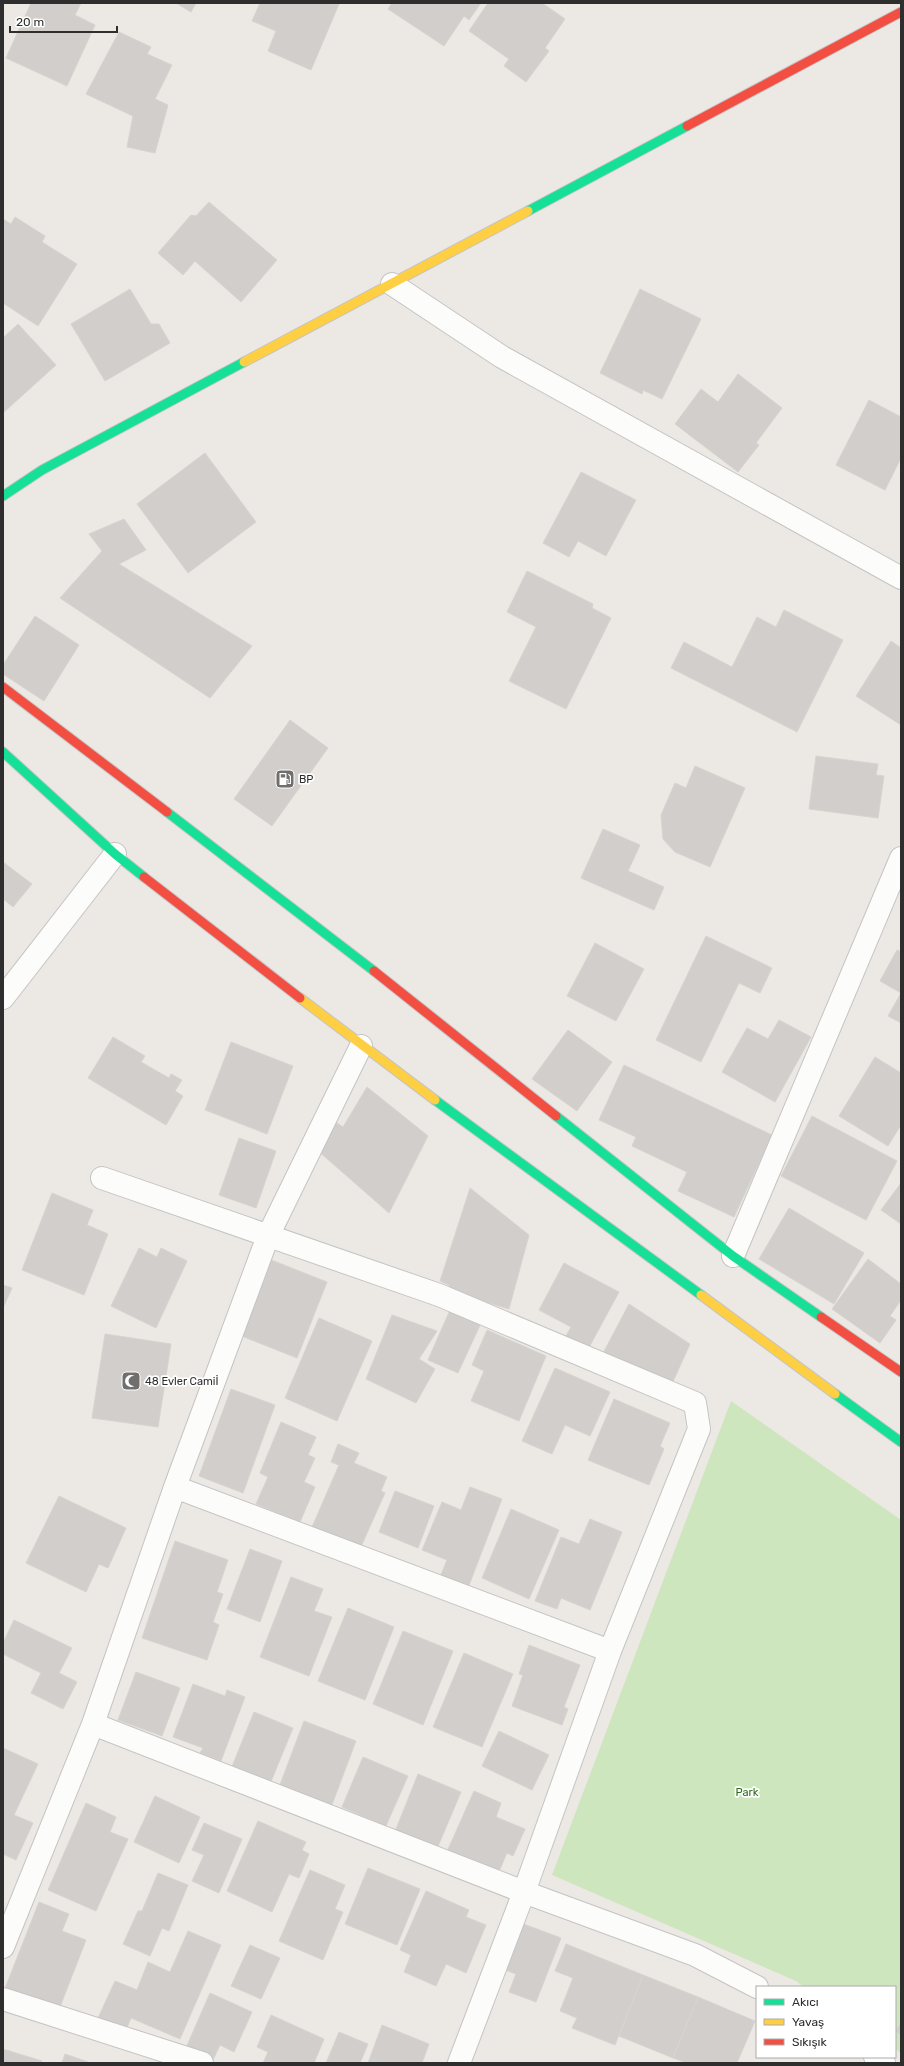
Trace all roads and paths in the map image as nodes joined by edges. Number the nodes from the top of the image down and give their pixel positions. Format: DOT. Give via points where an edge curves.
graph roads {
  1 [pos="901,12"];
  2 [pos="392,284"];
  3 [pos="3,496"];
  4 [pos="901,578"];
  5 [pos="3,687"];
  6 [pos="3,752"];
  7 [pos="115,854"];
  8 [pos="901,858"];
  9 [pos="3,998"];
  10 [pos="361,1046"];
  11 [pos="102,1178"];
  12 [pos="268,1236"];
  13 [pos="733,1256"];
  14 [pos="901,1372"];
  15 [pos="901,1442"];
  16 [pos="175,1487"];
  17 [pos="610,1651"];
  18 [pos="92,1724"];
  19 [pos="524,1892"];
  20 [pos="3,1947"];
  21 [pos="756,1986"];
  22 [pos="3,1999"];
  23 [pos="202,2063"];
  24 [pos="460,2063"];
  1 -- 2 [label="main road"];
  2 -- 3 [label="main road" via="42,470"];
  2 -- 4 [label="street" via="502,357"];
  5 -- 13 [label="main road" via="300,913"];
  6 -- 7 [label="main road"];
  7 -- 9 [label="street"];
  7 -- 10 [label="main road"];
  8 -- 13 [label="street"];
  10 -- 12 [label="street"];
  10 -- 15 [label="main road"];
  11 -- 12 [label="street"];
  12 -- 16 [label="street"];
  12 -- 17 [label="street" via="440,1295 695,1403 699,1429"];
  13 -- 14 [label="main road"];
  16 -- 17 [label="street"];
  16 -- 18 [label="street"];
  17 -- 19 [label="street"];
  18 -- 19 [label="street"];
  18 -- 20 [label="street"];
  19 -- 21 [label="street" via="695,1955"];
  19 -- 24 [label="street"];
  22 -- 23 [label="street"];
}
